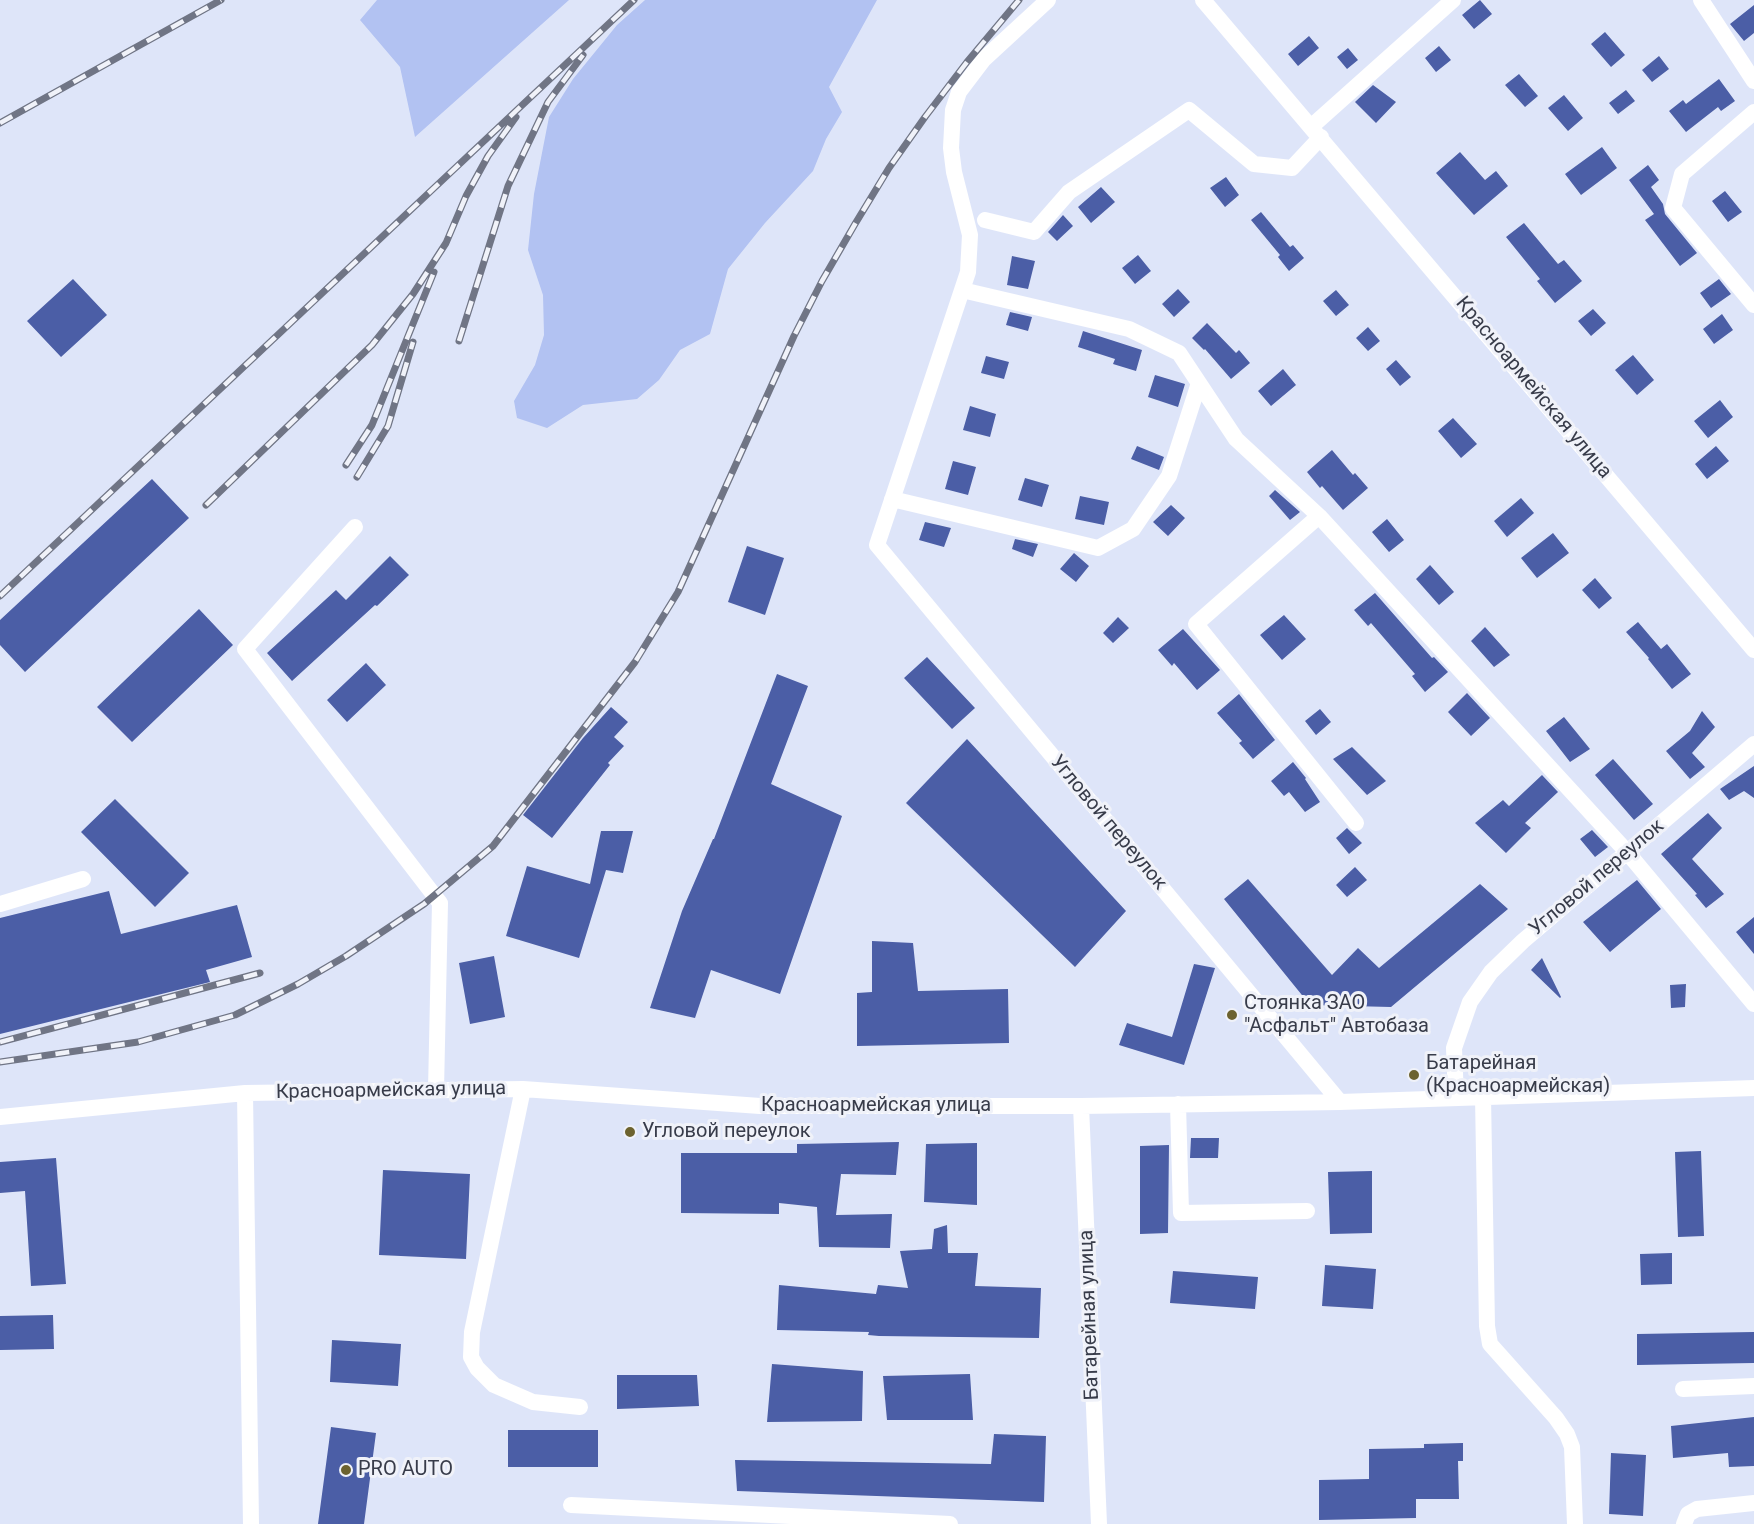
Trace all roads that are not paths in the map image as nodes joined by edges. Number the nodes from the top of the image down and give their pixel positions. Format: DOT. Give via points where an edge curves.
graph roads {
  1 [pos="1048,0"];
  2 [pos="1203,0"];
  3 [pos="1453,0"];
  4 [pos="1701,0"];
  5 [pos="1754,81"];
  6 [pos="1754,112"];
  7 [pos="1316,131"];
  8 [pos="985,220"];
  9 [pos="962,290"];
  10 [pos="1754,305"];
  11 [pos="1198,383"];
  12 [pos="892,499"];
  13 [pos="1319,516"];
  14 [pos="355,526"];
  15 [pos="1754,650"];
  16 [pos="1754,744"];
  17 [pos="1356,823"];
  18 [pos="1627,852"];
  19 [pos="83,879"];
  20 [pos="0,904"];
  21 [pos="1754,1004"];
  22 [pos="1754,1088"];
  23 [pos="523,1089"];
  24 [pos="436,1090"];
  25 [pos="245,1093"];
  26 [pos="1483,1097"];
  27 [pos="1456,1098"];
  28 [pos="1340,1102"];
  29 [pos="1178,1104"];
  30 [pos="1081,1106"];
  31 [pos="0,1117"];
  32 [pos="1307,1211"];
  33 [pos="1754,1386"];
  34 [pos="1683,1389"];
  35 [pos="579,1407"];
  36 [pos="1754,1503"];
  37 [pos="572,1505"];
  38 [pos="251,1524"];
  39 [pos="950,1524"];
  40 [pos="1099,1524"];
  41 [pos="1575,1524"];
  42 [pos="1684,1524"];
  1 -- 9 [label="street" via="984,58 959,92 953,110 954,172 970,235 968,272"];
  2 -- 7 [label="street, Красноармейская улица"];
  3 -- 7 [label="street"];
  4 -- 5 [label="street"];
  6 -- 10 [label="street" via="1682,174 1673,208"];
  7 -- 8 [label="street" via="1292,168 1254,164 1189,110 1069,192 1034,232"];
  7 -- 15 [label="street, Красноармейская улица"];
  9 -- 11 [label="street" via="1129,329 1179,353"];
  9 -- 12 [label="street"];
  11 -- 12 [label="street" via="1169,476 1133,529 1098,548"];
  11 -- 13 [label="street" via="1236,439"];
  12 -- 28 [label="street, Угловой переулок" via="877,545"];
  13 -- 17 [label="street" via="1196,624"];
  13 -- 18 [label="street"];
  14 -- 24 [label="street" via="245,649 440,903"];
  16 -- 18 [label="street, Угловой переулок"];
  18 -- 21 [label="street"];
  18 -- 27 [label="street, Угловой переулок" via="1523,941 1491,972 1470,1002 1454,1048"];
  19 -- 20 [label="street"];
  22 -- 26 [label="street, Красноармейская улица"];
  23 -- 24 [label="street, Красноармейская улица"];
  23 -- 30 [label="street, Красноармейская улица" via="760,1106"];
  23 -- 35 [label="street" via="472,1332 471,1357 494,1385 533,1402"];
  24 -- 25 [label="street, Красноармейская улица"];
  25 -- 31 [label="street, Красноармейская улица"];
  25 -- 38 [label="street"];
  26 -- 27 [label="street, Красноармейская улица"];
  26 -- 41 [label="street" via="1490,1344 1568,1434"];
  27 -- 28 [label="street, Красноармейская улица"];
  28 -- 29 [label="street, Красноармейская улица"];
  29 -- 30 [label="street, Красноармейская улица"];
  29 -- 32 [label="street" via="1181,1213"];
  30 -- 40 [label="street, Батарейная улица"];
  33 -- 34 [label="street"];
  36 -- 42 [label="street" via="1697,1509 1688,1514"];
  37 -- 39 [label="street"];
}
